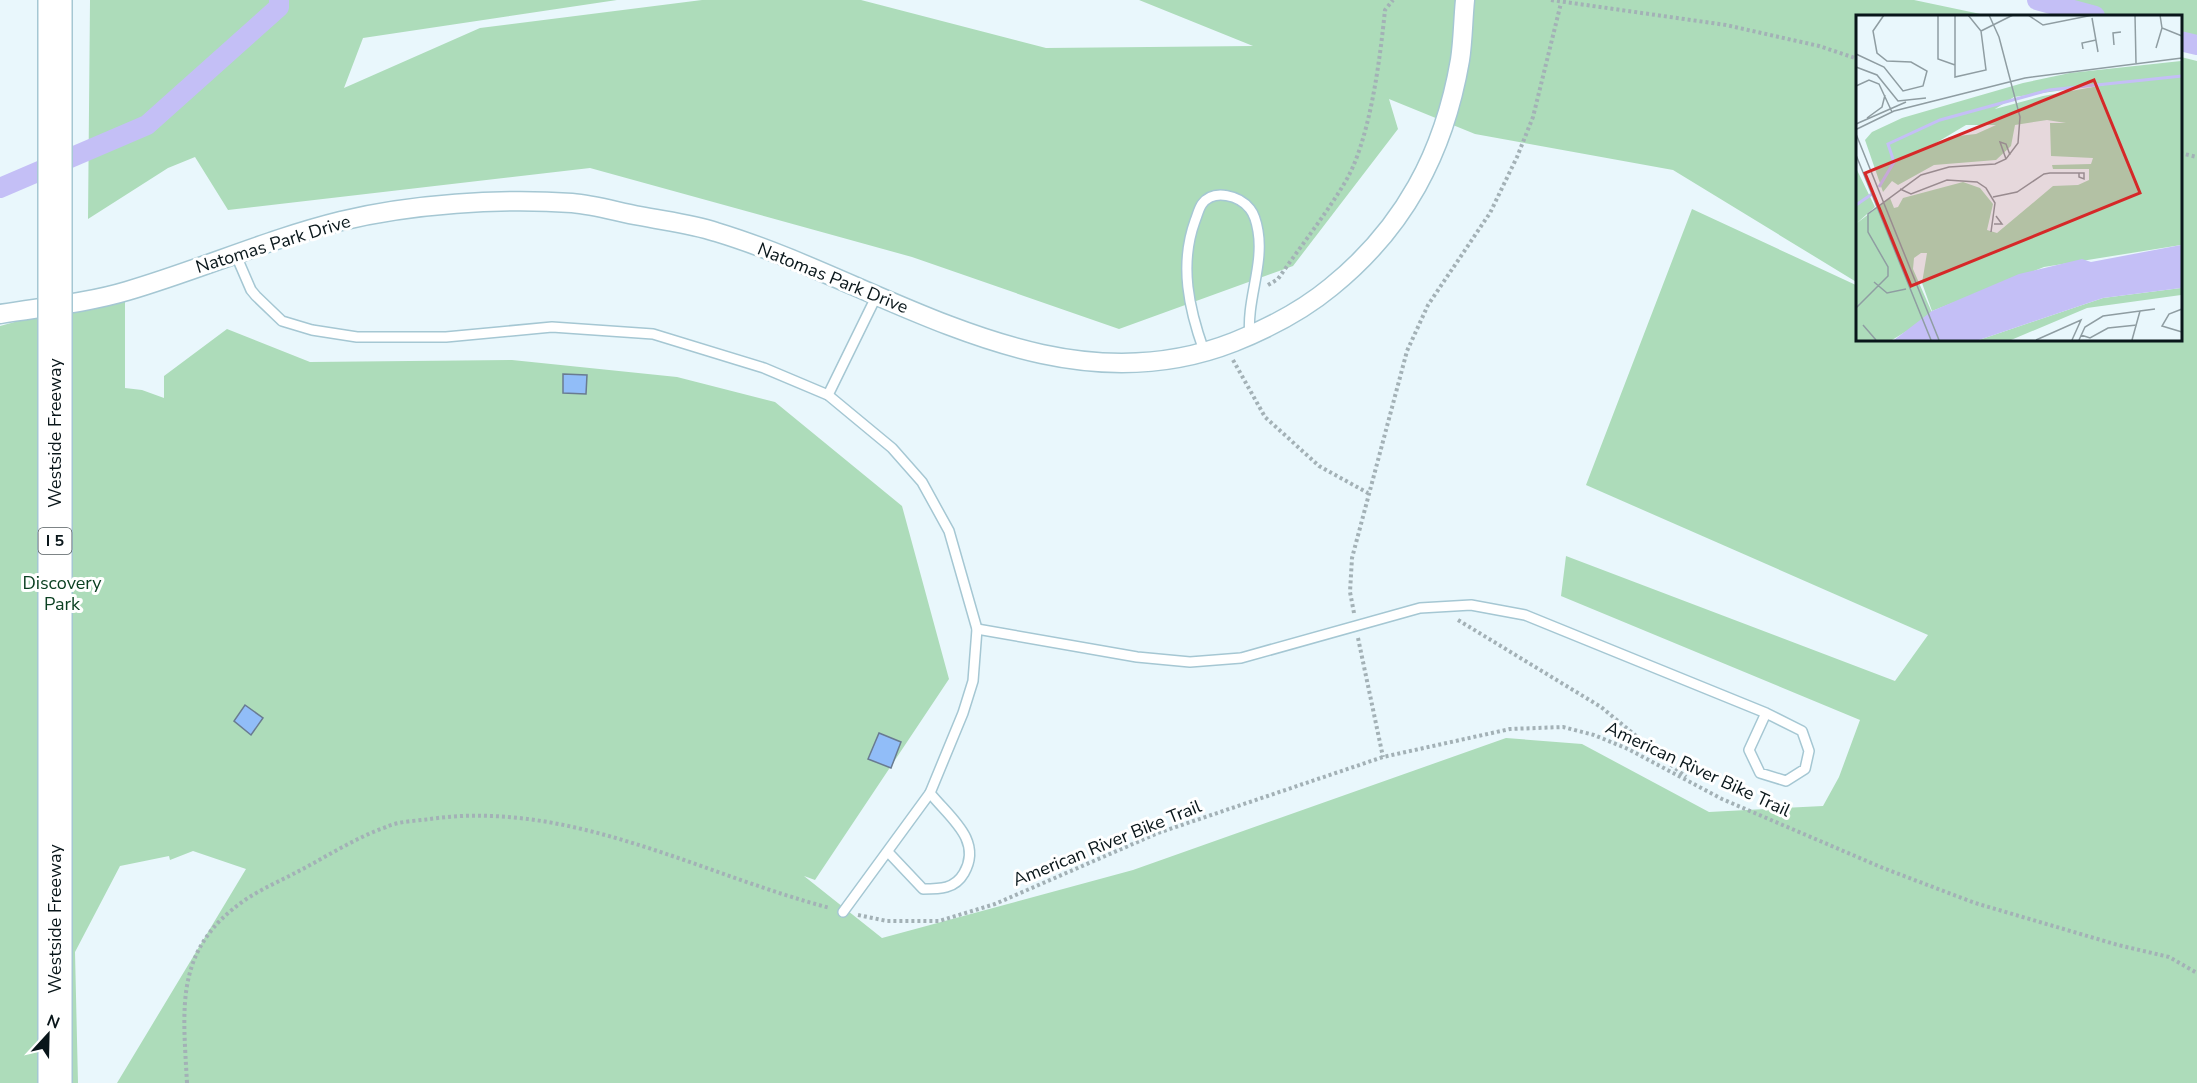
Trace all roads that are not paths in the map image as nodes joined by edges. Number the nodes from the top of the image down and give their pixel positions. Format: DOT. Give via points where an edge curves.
graph roads {
  1 [pos="55,0"];
  2 [pos="1465,0"];
  3 [pos="235,253"];
  4 [pos="877,295"];
  5 [pos="0,314"];
  6 [pos="1250,336"];
  7 [pos="1204,354"];
  8 [pos="828,394"];
  9 [pos="977,629"];
  10 [pos="1766,713"];
  11 [pos="930,793"];
  12 [pos="888,852"];
  13 [pos="843,912"];
  14 [pos="55,1083"];
  1 -- 14 [label="highway, Westside Freeway / I 5, bridge"];
  2 -- 6 [label="street, Natomas Park Drive" via="1460,60 1435,150 1416,190 1391,229 1355,267 1311,304"];
  3 -- 4 [label="street, Natomas Park Drive" via="343,220 458,203 574,203 715,231"];
  3 -- 5 [label="street, Natomas Park Drive" via="125,292"];
  3 -- 8 [label="lane" via="256,296 282,321 312,330 368,337 446,337 552,327 653,334 764,368"];
  4 -- 7 [label="street, Natomas Park Drive" via="940,322 1047,357 1095,363 1152,362"];
  4 -- 8 [label="lane"];
  6 -- 7 [label="street, Natomas Park Drive"];
  6 -- 7 [label="lane" via="1248,317 1258,232 1251,210 1233,196 1217,195 1202,203 1192,231 1186,269 1192,317"];
  8 -- 9 [label="lane" via="892,448 922,482 949,531"];
  9 -- 10 [label="lane" via="1137,657 1190,662 1241,658 1420,608 1471,605 1525,615"];
  9 -- 11 [label="lane" via="973,681"];
  10 -- 10 [label="lane" via="1802,731 1809,751 1805,770 1786,781 1760,773 1749,750"];
  11 -- 12 [label="lane"];
  11 -- 12 [label="lane" via="964,831 970,845 970,863 959,882 942,889 923,889"];
  12 -- 13 [label="lane"];
}
